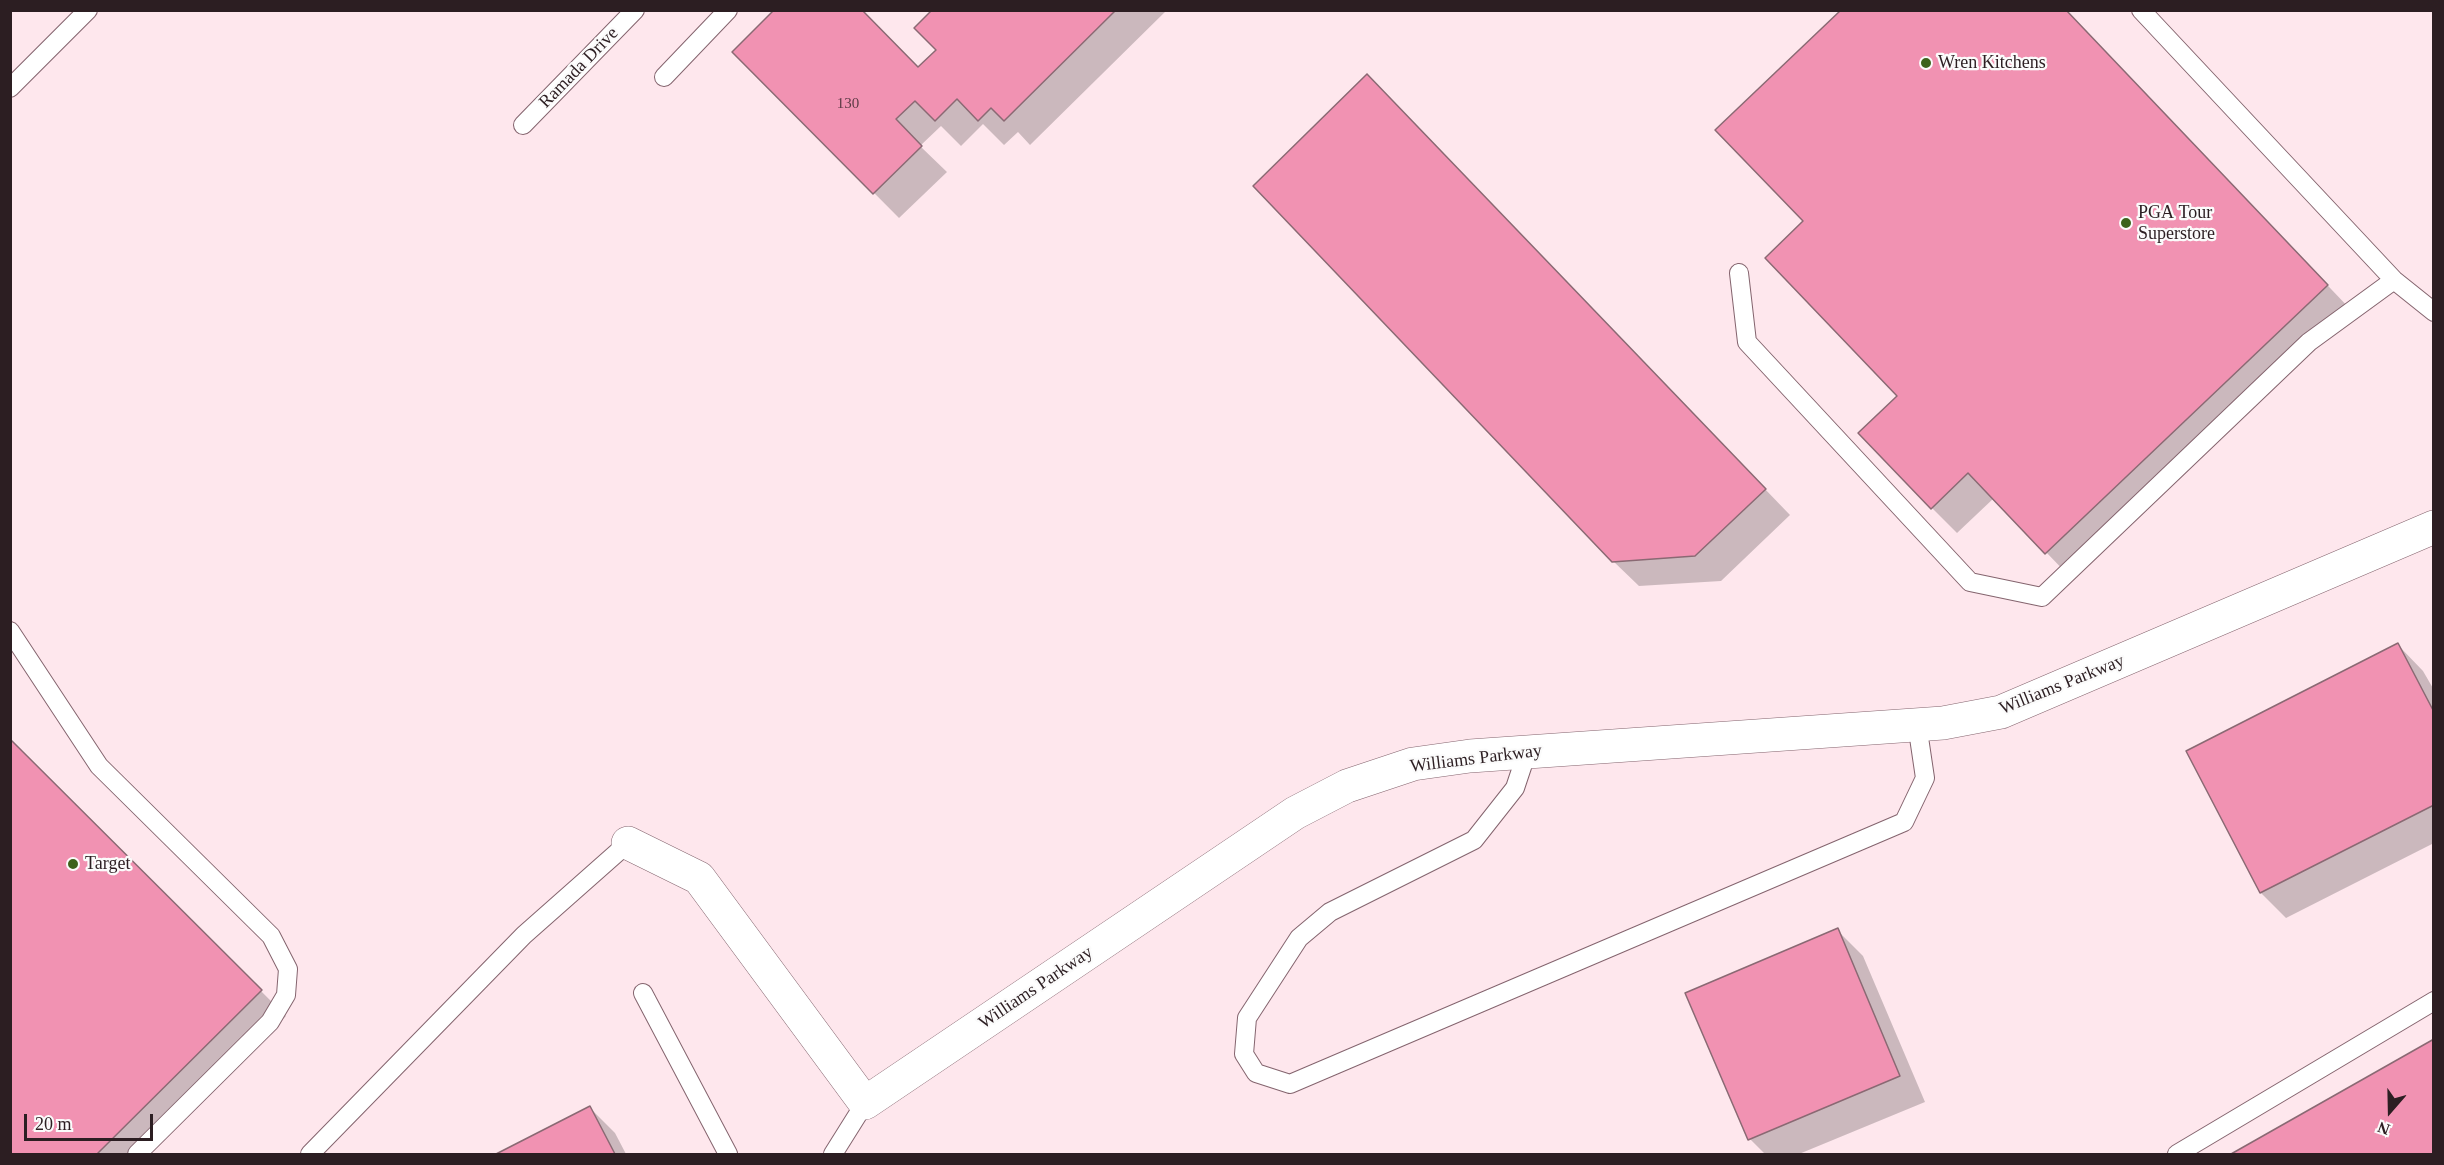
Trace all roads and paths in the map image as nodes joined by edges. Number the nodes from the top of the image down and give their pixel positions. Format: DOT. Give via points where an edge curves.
graph roads {
  1 [pos="88,10"];
  2 [pos="634,10"];
  3 [pos="728,10"];
  4 [pos="2141,10"];
  5 [pos="664,77"];
  6 [pos="10,88"];
  7 [pos="523,125"];
  8 [pos="1739,273"];
  9 [pos="2394,280"];
  10 [pos="2433,312"];
  11 [pos="2431,534"];
  12 [pos="10,631"];
  13 [pos="1917,724"];
  14 [pos="1527,752"];
  15 [pos="628,843"];
  16 [pos="644,993"];
  17 [pos="2433,1002"];
  18 [pos="866,1103"];
  19 [pos="137,1155"];
  20 [pos="310,1155"];
  21 [pos="728,1155"];
  22 [pos="833,1155"];
  23 [pos="2177,1155"];
  1 -- 6 [label="lane"];
  2 -- 7 [label="lane, Ramada Drive"];
  3 -- 5 [label="lane"];
  4 -- 9 [label="lane"];
  8 -- 9 [label="lane" via="1747,342 1970,582 2042,597 2309,342"];
  9 -- 10 [label="lane"];
  11 -- 13 [label="street, Williams Parkway" via="2001,712"];
  12 -- 19 [label="lane" via="99,766 271,936 288,969 286,995 270,1022"];
  13 -- 14 [label="street, Williams Parkway"];
  13 -- 14 [label="lane" via="1925,778 1904,822 1290,1084 1256,1073 1244,1054 1247,1018 1299,938 1330,912 1474,840 1515,788"];
  14 -- 18 [label="street, Williams Parkway" via="1413,765 1347,786 1295,813"];
  15 -- 18 [label="street" via="699,878"];
  15 -- 20 [label="lane" via="524,935"];
  16 -- 21 [label="lane"];
  17 -- 23 [label="lane"];
  18 -- 22 [label="lane"];
}
